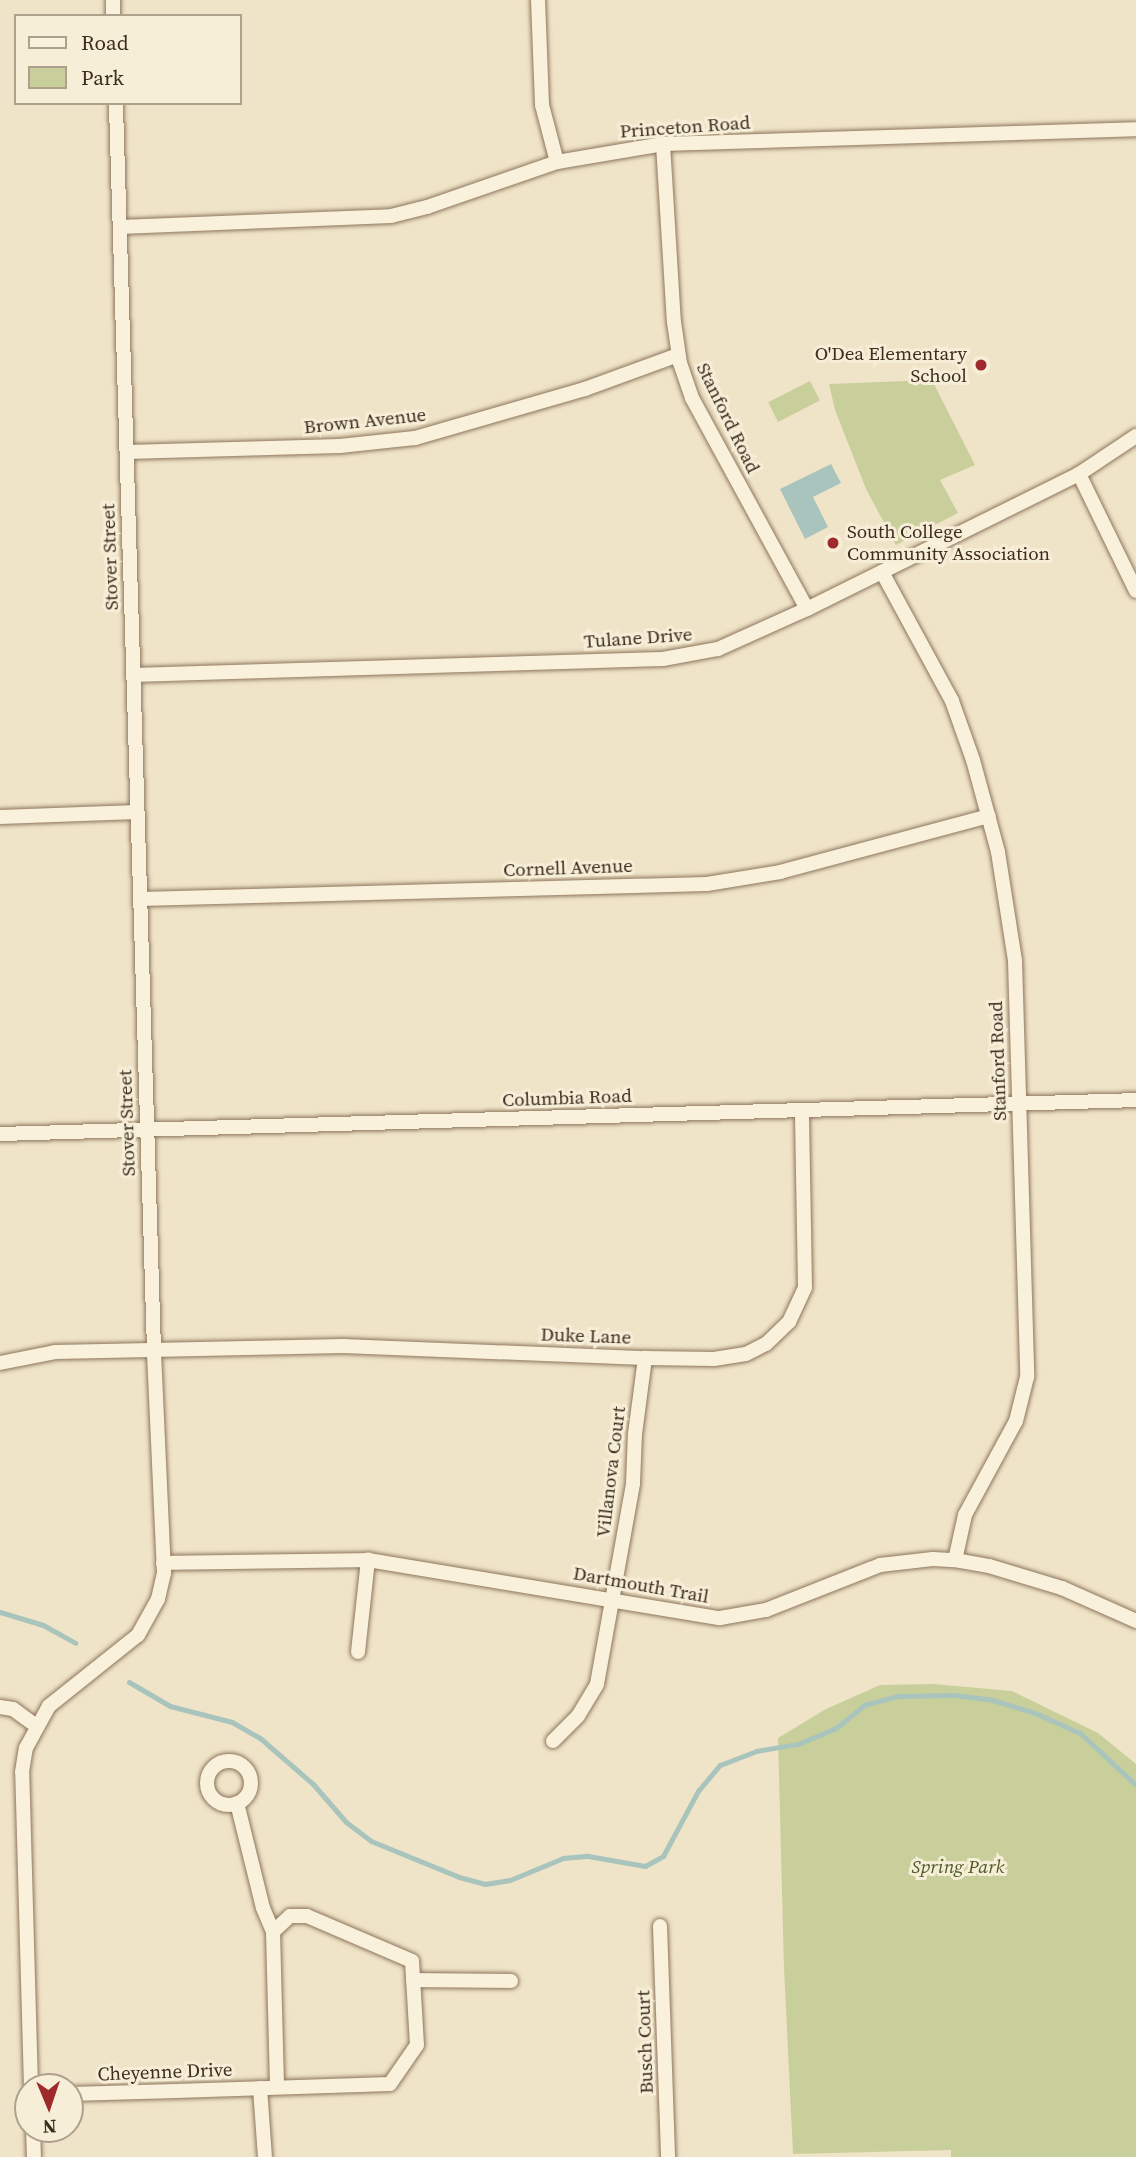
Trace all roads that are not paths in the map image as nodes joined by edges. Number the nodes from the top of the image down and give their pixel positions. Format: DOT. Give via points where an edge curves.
graph roads {
  1 [pos="538,0"];
  2 [pos="116,105"];
  3 [pos="1136,129"];
  4 [pos="663,144"];
  5 [pos="557,162"];
  6 [pos="120,227"];
  7 [pos="678,355"];
  8 [pos="1136,436"];
  9 [pos="127,452"];
  10 [pos="1079,474"];
  11 [pos="882,572"];
  12 [pos="1136,591"];
  13 [pos="807,609"];
  14 [pos="133,675"];
  15 [pos="137,812"];
  16 [pos="989,816"];
  17 [pos="0,817"];
  18 [pos="140,899"];
  19 [pos="1136,1100"];
  20 [pos="1019,1103"];
  21 [pos="802,1110"];
  22 [pos="147,1130"];
  23 [pos="0,1134"];
  24 [pos="154,1350"];
  25 [pos="645,1358"];
  26 [pos="0,1363"];
  27 [pos="368,1560"];
  28 [pos="955,1560"];
  29 [pos="163,1563"];
  30 [pos="612,1600"];
  31 [pos="1136,1621"];
  32 [pos="359,1652"];
  33 [pos="0,1707"];
  34 [pos="36,1726"];
  35 [pos="553,1741"];
  36 [pos="237,1803"];
  37 [pos="660,1926"];
  38 [pos="273,1932"];
  39 [pos="413,1980"];
  40 [pos="510,1981"];
  41 [pos="31,2073"];
  42 [pos="277,2087"];
  43 [pos="260,2088"];
  44 [pos="84,2094"];
  45 [pos="265,2157"];
  46 [pos="668,2157"];
  1 -- 5 [label="street" via="542,105"];
  2 -- 6 [label="street, Stover Street"];
  3 -- 4 [label="street, Princeton Road"];
  4 -- 5 [label="street, Princeton Road"];
  4 -- 7 [label="street, Stanford Road"];
  5 -- 6 [label="street, Princeton Road" via="391,216"];
  6 -- 9 [label="street, Stover Street"];
  7 -- 9 [label="street, Brown Avenue" via="585,389 415,438 340,446"];
  7 -- 13 [label="street, Stanford Road" via="692,398"];
  8 -- 10 [label="street, Tulane Drive"];
  9 -- 14 [label="street, Stover Street"];
  10 -- 11 [label="street, Tulane Drive"];
  10 -- 12 [label="street"];
  11 -- 13 [label="street, Tulane Drive"];
  11 -- 16 [label="street, Stanford Road" via="951,701"];
  13 -- 14 [label="street, Tulane Drive" via="718,649 663,659"];
  14 -- 15 [label="street, Stover Street"];
  15 -- 17 [label="street"];
  15 -- 18 [label="street, Stover Street"];
  16 -- 18 [label="street, Cornell Avenue" via="780,872 707,884"];
  16 -- 20 [label="street, Stanford Road" via="1015,961"];
  18 -- 22 [label="street, Stover Street"];
  19 -- 20 [label="street, Columbia Road"];
  20 -- 21 [label="street, Columbia Road"];
  20 -- 28 [label="street, Stanford Road" via="1027,1377 1016,1421 965,1514"];
  21 -- 22 [label="street, Columbia Road"];
  21 -- 25 [label="street, Duke Lane" via="807,1272 799,1306 789,1322 766,1344 731,1358"];
  22 -- 23 [label="street, Columbia Road"];
  22 -- 24 [label="street, Stover Street"];
  24 -- 25 [label="street, Duke Lane" via="343,1346"];
  24 -- 26 [label="street, Duke Lane" via="55,1352"];
  24 -- 29 [label="street, Stover Street"];
  25 -- 30 [label="street, Villanova Court" via="633,1483"];
  27 -- 29 [label="street, Dartmouth Trail"];
  27 -- 30 [label="street, Dartmouth Trail"];
  27 -- 32 [label="street"];
  28 -- 30 [label="street, Dartmouth Trail" via="880,1565 743,1616 701,1616"];
  28 -- 31 [label="street, Dartmouth Trail" via="1062,1588"];
  29 -- 34 [label="street, Stover Street" via="158,1600 138,1635 49,1706"];
  30 -- 35 [label="street, Villanova Court" via="597,1684 578,1716"];
  33 -- 34 [label="street" via="13,1709"];
  34 -- 41 [label="street, Stover Street" via="22,1772"];
  36 -- 38 [label="street"];
  37 -- 46 [label="street, Busch Court"];
  38 -- 39 [label="street, Cheyenne Drive" via="290,1916 307,1916 412,1961"];
  38 -- 42 [label="street"];
  39 -- 40 [label="street"];
  39 -- 42 [label="street, Cheyenne Drive" via="417,2045 390,2084"];
  42 -- 43 [label="street, Cheyenne Drive"];
  43 -- 44 [label="street, Cheyenne Drive"];
  43 -- 45 [label="street, Cheyenne Drive"];
}
